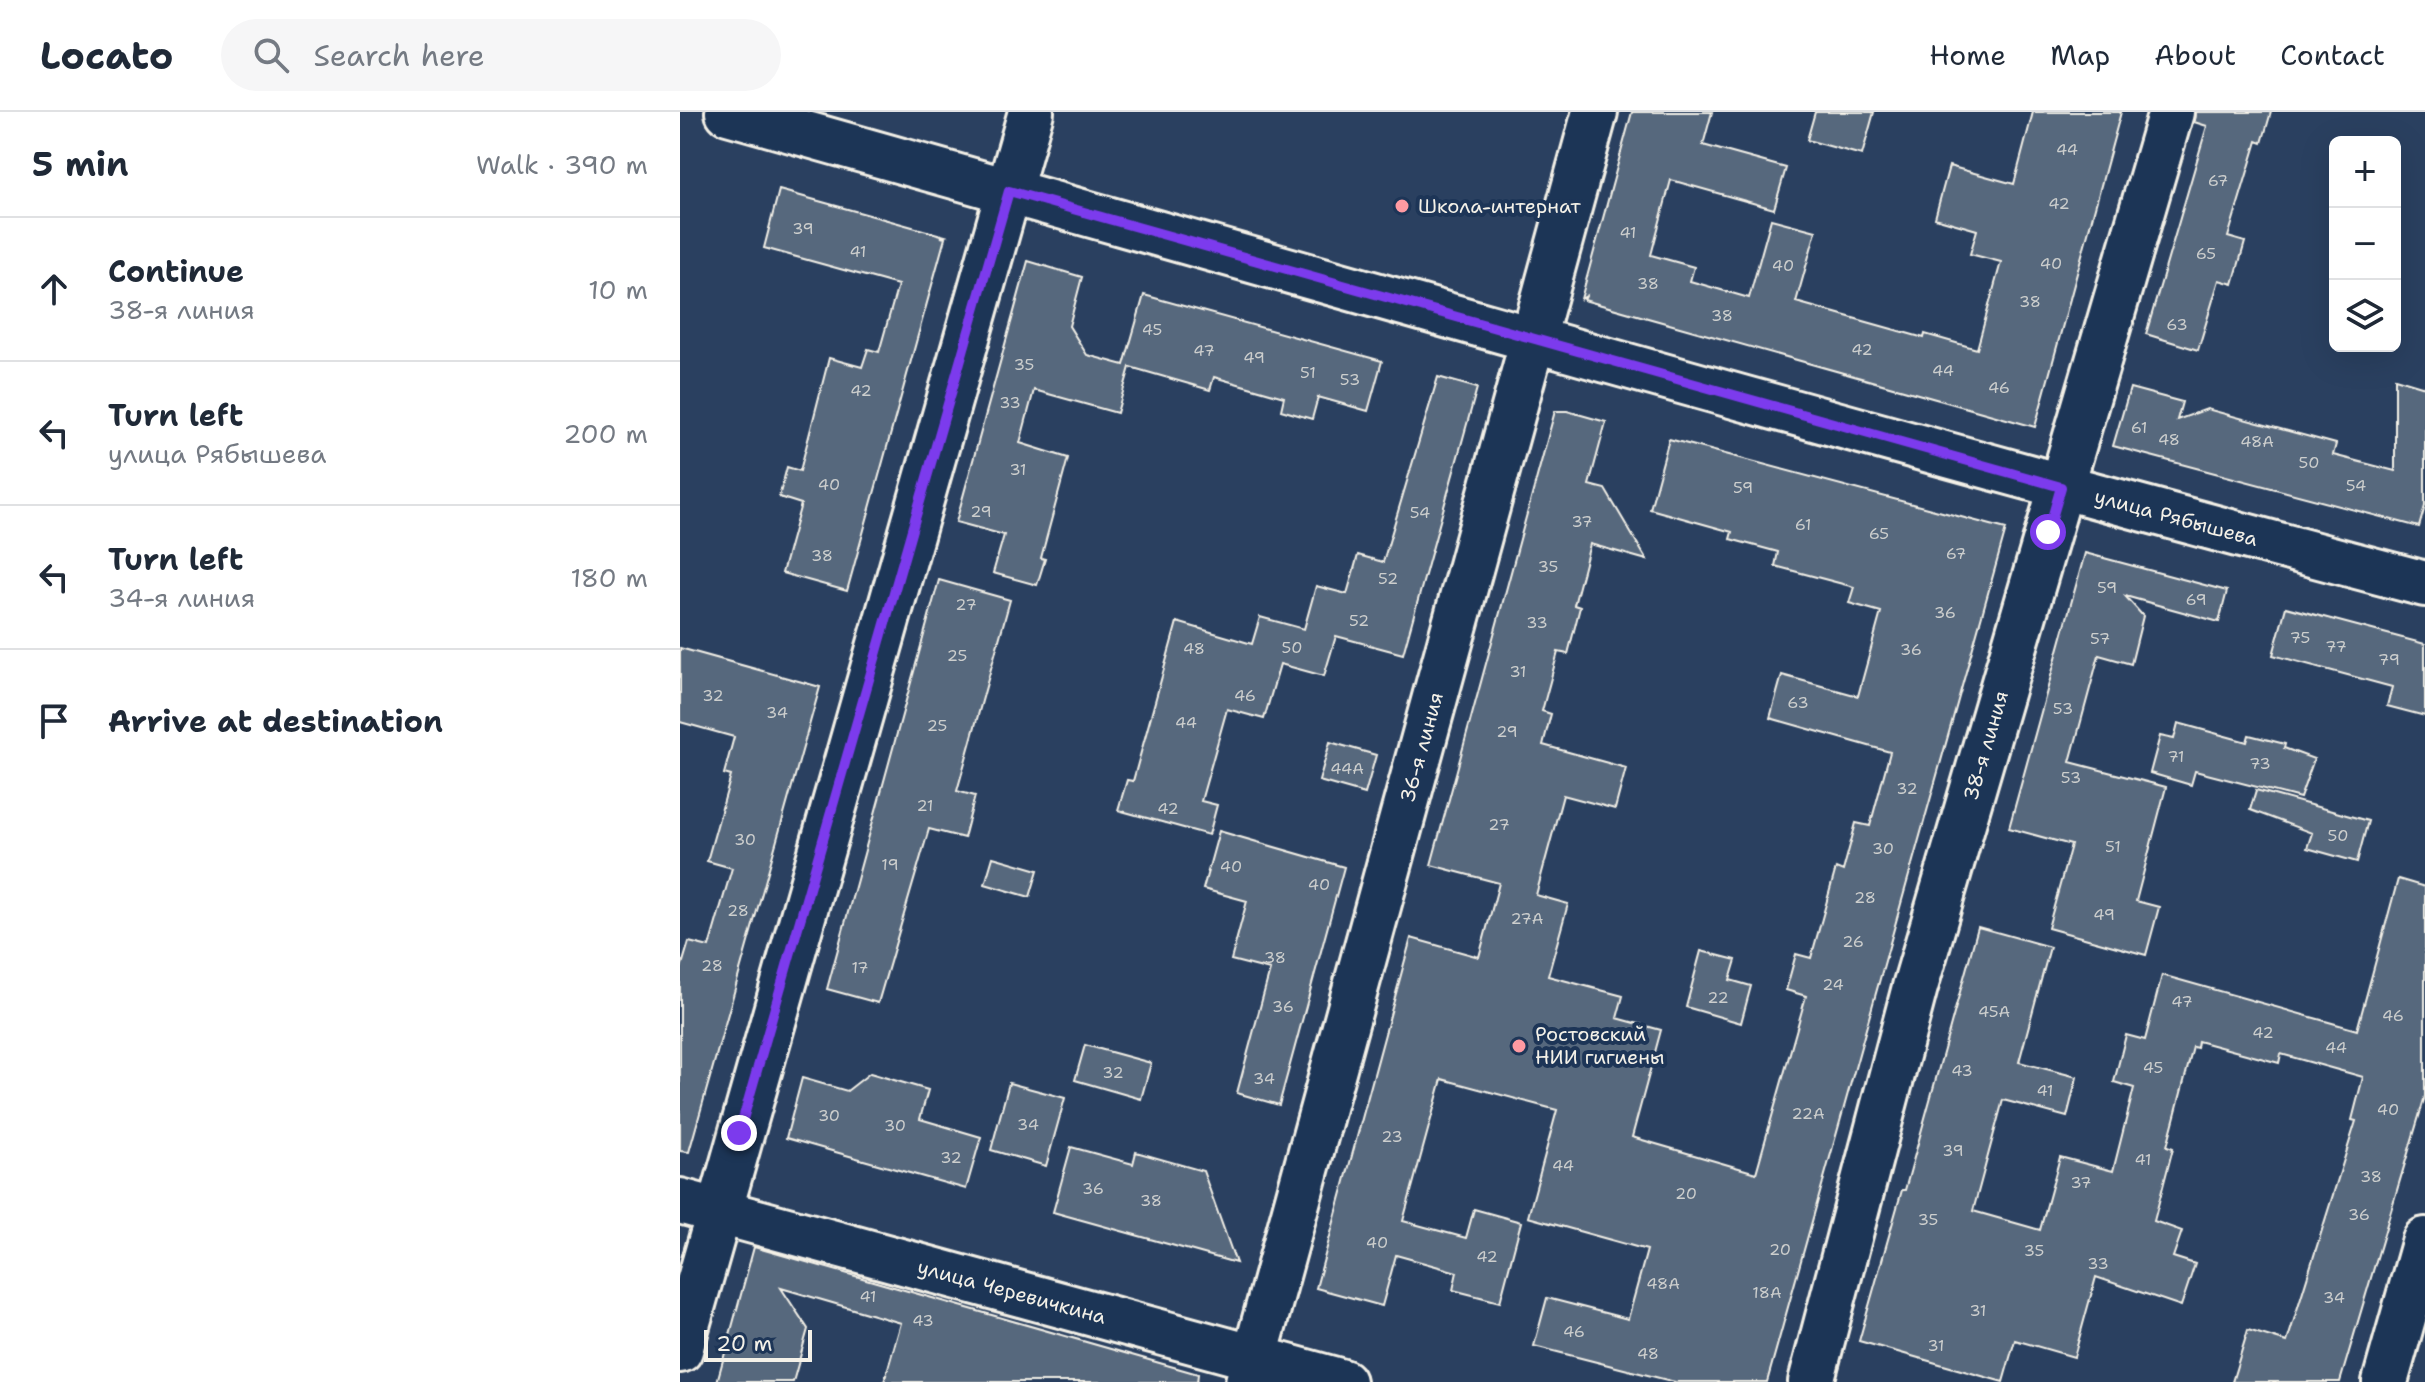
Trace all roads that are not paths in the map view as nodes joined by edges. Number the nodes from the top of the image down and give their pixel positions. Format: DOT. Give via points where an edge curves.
graph roads {
  1 [pos="728,112"];
  2 [pos="1031,112"];
  3 [pos="1595,112"];
  4 [pos="2171,112"];
  5 [pos="1009,191"];
  6 [pos="1534,341"];
  7 [pos="2061,487"];
  8 [pos="2425,584"];
  9 [pos="699,1207"];
  10 [pos="2425,1240"];
  11 [pos="680,1350"];
  12 [pos="1251,1370"];
  13 [pos="1343,1382"];
  14 [pos="1811,1382"];
  15 [pos="2385,1382"];
  1 -- 5 [label="street, улица Рябышева"];
  2 -- 5 [label="street"];
  3 -- 6 [label="street, 36-я линия"];
  4 -- 7 [label="street, 38-я линия"];
  5 -- 6 [label="street, улица Рябышева"];
  5 -- 9 [label="street"];
  6 -- 7 [label="street, улица Рябышева"];
  6 -- 12 [label="street, 36-я линия"];
  7 -- 8 [label="street, улица Рябышева"];
  7 -- 14 [label="street, 38-я линия" via="1915,987"];
  9 -- 11 [label="street"];
  9 -- 12 [label="street, улица Черевичкина"];
  10 -- 15 [label="street"];
  12 -- 13 [label="street, улица Черевичкина"];
}
